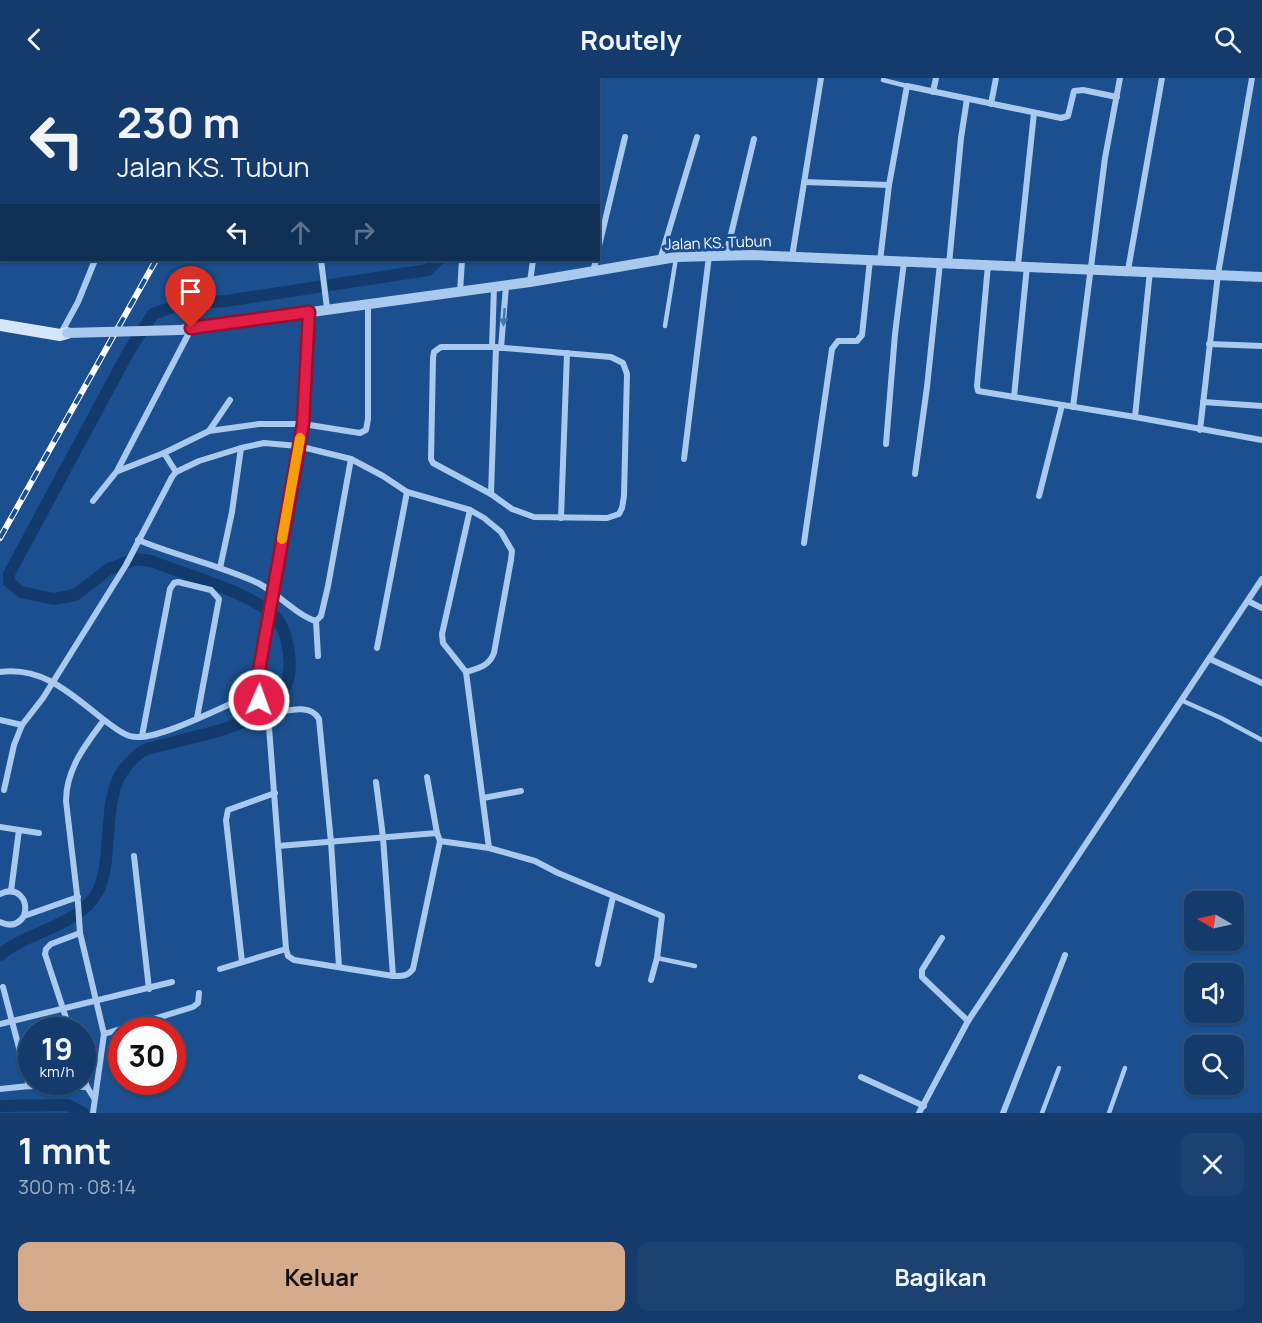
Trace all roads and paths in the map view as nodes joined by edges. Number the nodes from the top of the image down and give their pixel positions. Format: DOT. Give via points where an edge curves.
graph roads {
  1 [pos="821,78"];
  2 [pos="936,78"];
  3 [pos="996,78"];
  4 [pos="1120,78"];
  5 [pos="1161,78"];
  6 [pos="1252,78"];
  7 [pos="883,80"];
  8 [pos="907,86"];
  9 [pos="933,92"];
  10 [pos="1117,97"];
  11 [pos="967,99"];
  12 [pos="991,104"];
  13 [pos="1034,113"];
  14 [pos="625,137"];
  15 [pos="697,137"];
  16 [pos="754,139"];
  17 [pos="804,182"];
  18 [pos="889,185"];
  19 [pos="600,242"];
  20 [pos="726,255"];
  21 [pos="709,256"];
  22 [pos="676,257"];
  23 [pos="792,257"];
  24 [pos="660,260"];
  25 [pos="95,261"];
  26 [pos="321,261"];
  27 [pos="462,261"];
  28 [pos="533,261"];
  29 [pos="596,261"];
  30 [pos="875,261"];
  31 [pos="904,262"];
  32 [pos="944,264"];
  33 [pos="988,265"];
  34 [pos="1022,266"];
  35 [pos="1091,268"];
  36 [pos="1128,270"];
  37 [pos="1150,271"];
  38 [pos="593,272"];
  39 [pos="1218,274"];
  40 [pos="1262,277"];
  41 [pos="530,282"];
  42 [pos="506,286"];
  43 [pos="494,287"];
  44 [pos="460,292"];
  45 [pos="368,303"];
  46 [pos="327,308"];
  47 [pos="309,312"];
  48 [pos="0,325"];
  49 [pos="665,326"];
  50 [pos="185,329"];
  51 [pos="63,334"];
  52 [pos="1209,344"];
  53 [pos="1262,346"];
  54 [pos="496,347"];
  55 [pos="567,353"];
  56 [pos="1014,397"];
  57 [pos="230,400"];
  58 [pos="1203,402"];
  59 [pos="1062,405"];
  60 [pos="1262,406"];
  61 [pos="1073,407"];
  62 [pos="1135,417"];
  63 [pos="302,427"];
  64 [pos="1200,430"];
  65 [pos="209,431"];
  66 [pos="1262,440"];
  67 [pos="886,444"];
  68 [pos="299,445"];
  69 [pos="241,448"];
  70 [pos="165,455"];
  71 [pos="351,459"];
  72 [pos="684,459"];
  73 [pos="174,470"];
  74 [pos="117,471"];
  75 [pos="915,474"];
  76 [pos="407,492"];
  77 [pos="491,494"];
  78 [pos="1039,496"];
  79 [pos="93,501"];
  80 [pos="470,510"];
  81 [pos="561,518"];
  82 [pos="136,543"];
  83 [pos="804,543"];
  84 [pos="220,568"];
  85 [pos="1262,579"];
  86 [pos="272,594"];
  87 [pos="1248,601"];
  88 [pos="1262,608"];
  89 [pos="316,621"];
  90 [pos="377,648"];
  91 [pos="318,656"];
  92 [pos="1210,659"];
  93 [pos="0,672"];
  94 [pos="466,672"];
  95 [pos="54,681"];
  96 [pos="1262,683"];
  97 [pos="255,693"];
  98 [pos="1183,701"];
  99 [pos="268,713"];
  100 [pos="197,718"];
  101 [pos="0,720"];
  102 [pos="104,720"];
  103 [pos="22,725"];
  104 [pos="142,736"];
  105 [pos="1262,740"];
  106 [pos="3,773"];
  107 [pos="427,777"];
  108 [pos="376,782"];
  109 [pos="4,790"];
  110 [pos="520,791"];
  111 [pos="274,793"];
  112 [pos="483,798"];
  113 [pos="0,827"];
  114 [pos="19,830"];
  115 [pos="39,833"];
  116 [pos="437,833"];
  117 [pos="383,837"];
  118 [pos="440,841"];
  119 [pos="331,842"];
  120 [pos="278,846"];
  121 [pos="489,848"];
  122 [pos="134,856"];
  123 [pos="11,891"];
  124 [pos="0,894"];
  125 [pos="613,897"];
  126 [pos="78,900"];
  127 [pos="24,916"];
  128 [pos="0,922"];
  129 [pos="80,933"];
  130 [pos="942,938"];
  131 [pos="286,949"];
  132 [pos="1065,956"];
  133 [pos="657,958"];
  134 [pos="242,963"];
  135 [pos="598,964"];
  136 [pos="695,966"];
  137 [pos="339,967"];
  138 [pos="220,969"];
  139 [pos="393,976"];
  140 [pos="651,980"];
  141 [pos="172,982"];
  142 [pos="3,987"];
  143 [pos="149,989"];
  144 [pos="199,993"];
  145 [pos="96,1002"];
  146 [pos="64,1010"];
  147 [pos="66,1017"];
  148 [pos="12,1021"];
  149 [pos="968,1021"];
  150 [pos="0,1024"];
  151 [pos="104,1034"];
  152 [pos="18,1044"];
  153 [pos="1059,1068"];
  154 [pos="1125,1068"];
  155 [pos="861,1077"];
  156 [pos="18,1087"];
  157 [pos="0,1089"];
  158 [pos="94,1106"];
  159 [pos="924,1106"];
  160 [pos="919,1113"];
  161 [pos="1003,1113"];
  162 [pos="1042,1113"];
  163 [pos="1109,1113"];
  1 -- 17 [label="street"];
  2 -- 9 [label="street"];
  3 -- 12 [label="street"];
  4 -- 10 [label="street"];
  5 -- 36 [label="street"];
  6 -- 39 [label="street"];
  7 -- 8 [label="lane"];
  8 -- 9 [label="street"];
  8 -- 18 [label="street"];
  9 -- 11 [label="street"];
  10 -- 13 [label="street" via="1077,90 1066,118"];
  10 -- 35 [label="street"];
  11 -- 12 [label="street"];
  11 -- 32 [label="street"];
  12 -- 13 [label="street"];
  13 -- 34 [label="street"];
  14 -- 19 [label="street"];
  15 -- 24 [label="street"];
  16 -- 20 [label="street"];
  17 -- 18 [label="street"];
  17 -- 23 [label="street"];
  18 -- 30 [label="street"];
  20 -- 21 [label="street, Jalan KS. Tubun"];
  20 -- 23 [label="street, Jalan KS. Tubun"];
  21 -- 22 [label="street, Jalan KS. Tubun"];
  21 -- 72 [label="street"];
  22 -- 24 [label="street, Jalan KS. Tubun"];
  22 -- 49 [label="lane"];
  23 -- 30 [label="street, Jalan KS. Tubun"];
  24 -- 38 [label="street, Jalan KS. Tubun"];
  25 -- 51 [label="street"];
  26 -- 46 [label="street"];
  27 -- 44 [label="street"];
  28 -- 41 [label="street"];
  29 -- 38 [label="street"];
  30 -- 31 [label="street, Jalan KS. Tubun"];
  30 -- 83 [label="street" via="862,335 857,341 838,341 832,349"];
  31 -- 32 [label="street, Jalan KS. Tubun"];
  31 -- 67 [label="street"];
  32 -- 33 [label="street, Jalan KS. Tubun"];
  32 -- 75 [label="street"];
  33 -- 34 [label="street, Jalan KS. Tubun"];
  33 -- 56 [label="street" via="977,388 980,392"];
  34 -- 35 [label="street, Jalan KS. Tubun"];
  34 -- 56 [label="street"];
  35 -- 36 [label="street, Jalan KS. Tubun"];
  35 -- 61 [label="street"];
  36 -- 37 [label="street, Jalan KS. Tubun"];
  37 -- 39 [label="street, Jalan KS. Tubun"];
  37 -- 62 [label="street"];
  38 -- 41 [label="street, Jalan KS. Tubun"];
  39 -- 40 [label="street, Jalan KS. Tubun"];
  39 -- 52 [label="street"];
  41 -- 42 [label="street, Jalan KS. Tubun"];
  42 -- 43 [label="street, Jalan KS. Tubun"];
  42 -- 54 [label="street, one-way"];
  43 -- 44 [label="street, Jalan KS. Tubun"];
  43 -- 54 [label="street"];
  44 -- 45 [label="street, Jalan KS. Tubun"];
  45 -- 46 [label="street, Jalan KS. Tubun"];
  45 -- 63 [label="street" via="366,430 360,433"];
  46 -- 47 [label="street, Jalan KS. Tubun"];
  47 -- 50 [label="street, Jalan KS. Tubun"];
  47 -- 63 [label="street"];
  48 -- 51 [label="main road"];
  50 -- 51 [label="street, Jalan KS. Tubun, bridge"];
  50 -- 74 [label="street"];
  52 -- 53 [label="street"];
  52 -- 58 [label="street"];
  54 -- 55 [label="street"];
  54 -- 77 [label="street"];
  54 -- 77 [label="street" via="441,347 434,351 431,459 433,464"];
  55 -- 81 [label="street"];
  55 -- 81 [label="street" via="611,357 625,368 624,496 615,517"];
  56 -- 59 [label="street"];
  57 -- 65 [label="street"];
  58 -- 60 [label="street"];
  58 -- 64 [label="street"];
  59 -- 61 [label="street"];
  59 -- 78 [label="street"];
  61 -- 62 [label="street"];
  62 -- 64 [label="street"];
  63 -- 65 [label="street" via="259,424"];
  63 -- 68 [label="street"];
  64 -- 66 [label="street"];
  65 -- 70 [label="street"];
  68 -- 69 [label="street" via="264,443"];
  68 -- 71 [label="street"];
  68 -- 86 [label="street"];
  69 -- 73 [label="street"];
  69 -- 84 [label="street"];
  70 -- 73 [label="street"];
  70 -- 74 [label="street"];
  71 -- 76 [label="street"];
  71 -- 89 [label="street" via="328,586 321,616"];
  73 -- 82 [label="street"];
  74 -- 79 [label="street"];
  76 -- 80 [label="street"];
  76 -- 90 [label="street"];
  77 -- 81 [label="street" via="512,509 534,517"];
  80 -- 94 [label="street" via="442,634 443,643"];
  80 -- 94 [label="street" via="501,532 512,551 491,661"];
  82 -- 84 [label="street"];
  82 -- 95 [label="street"];
  84 -- 86 [label="street" via="257,583"];
  85 -- 87 [label="street"];
  86 -- 89 [label="street"];
  86 -- 97 [label="street"];
  87 -- 88 [label="street"];
  87 -- 92 [label="street"];
  89 -- 91 [label="street"];
  92 -- 96 [label="street"];
  92 -- 98 [label="street"];
  93 -- 95 [label="street"];
  94 -- 112 [label="street"];
  95 -- 102 [label="street"];
  95 -- 103 [label="street"];
  97 -- 99 [label="street"];
  97 -- 100 [label="street"];
  98 -- 105 [label="lane"];
  98 -- 149 [label="street"];
  99 -- 111 [label="street"];
  99 -- 119 [label="street" via="309,709 319,719"];
  100 -- 104 [label="street"];
  100 -- 104 [label="street" via="219,599 211,590 178,582 170,589"];
  101 -- 103 [label="street"];
  102 -- 104 [label="street" via="127,734"];
  102 -- 126 [label="street" via="82,751 66,788"];
  103 -- 106 [label="street"];
  106 -- 109 [label="street"];
  107 -- 116 [label="street"];
  108 -- 117 [label="street"];
  110 -- 112 [label="street"];
  111 -- 120 [label="street"];
  111 -- 134 [label="street" via="228,810 226,820"];
  112 -- 121 [label="street"];
  113 -- 114 [label="street"];
  114 -- 115 [label="street"];
  114 -- 123 [label="street"];
  116 -- 117 [label="street"];
  116 -- 118 [label="street"];
  117 -- 119 [label="street"];
  117 -- 139 [label="street"];
  118 -- 121 [label="street"];
  118 -- 139 [label="street" via="413,969 405,976"];
  119 -- 120 [label="street"];
  119 -- 137 [label="street"];
  120 -- 131 [label="street"];
  121 -- 125 [label="street" via="535,861"];
  122 -- 143 [label="street"];
  123 -- 124 [label="street"];
  123 -- 127 [label="street" via="24,900"];
  125 -- 133 [label="street" via="662,916"];
  125 -- 135 [label="street"];
  126 -- 127 [label="street"];
  126 -- 129 [label="street"];
  127 -- 128 [label="street" via="14,925"];
  129 -- 145 [label="street"];
  129 -- 146 [label="street" via="46,949"];
  130 -- 149 [label="street" via="922,970 922,977"];
  131 -- 134 [label="street"];
  131 -- 137 [label="street" via="294,960"];
  132 -- 161 [label="street"];
  133 -- 136 [label="lane"];
  133 -- 140 [label="street"];
  134 -- 138 [label="street"];
  137 -- 139 [label="street"];
  141 -- 143 [label="street"];
  142 -- 148 [label="street"];
  143 -- 145 [label="street"];
  144 -- 151 [label="street" via="198,1003 193,1007"];
  145 -- 146 [label="street"];
  145 -- 151 [label="street"];
  146 -- 147 [label="street"];
  146 -- 148 [label="street"];
  148 -- 150 [label="street"];
  148 -- 152 [label="street"];
  149 -- 159 [label="street"];
  151 -- 158 [label="street"];
  153 -- 162 [label="lane"];
  154 -- 163 [label="lane"];
  155 -- 159 [label="street"];
  156 -- 157 [label="street"];
  159 -- 160 [label="street"];
}
